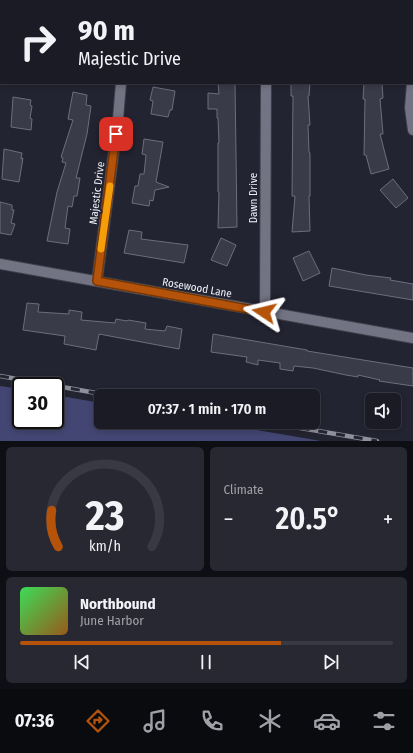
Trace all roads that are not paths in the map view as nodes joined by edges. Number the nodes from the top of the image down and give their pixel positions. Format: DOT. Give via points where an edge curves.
graph roads {
  1 [pos="121,84"];
  2 [pos="266,84"];
  3 [pos="412,84"];
  4 [pos="413,130"];
  5 [pos="0,264"];
  6 [pos="97,281"];
  7 [pos="264,312"];
  8 [pos="413,338"];
  1 -- 6 [label="street, Majestic Drive"];
  2 -- 7 [label="street, Dawn Drive"];
  3 -- 4 [label="street" via="410,108"];
  5 -- 6 [label="street, Rosewood Lane"];
  6 -- 7 [label="street, Rosewood Lane"];
  7 -- 8 [label="street, Rosewood Lane"];
}
